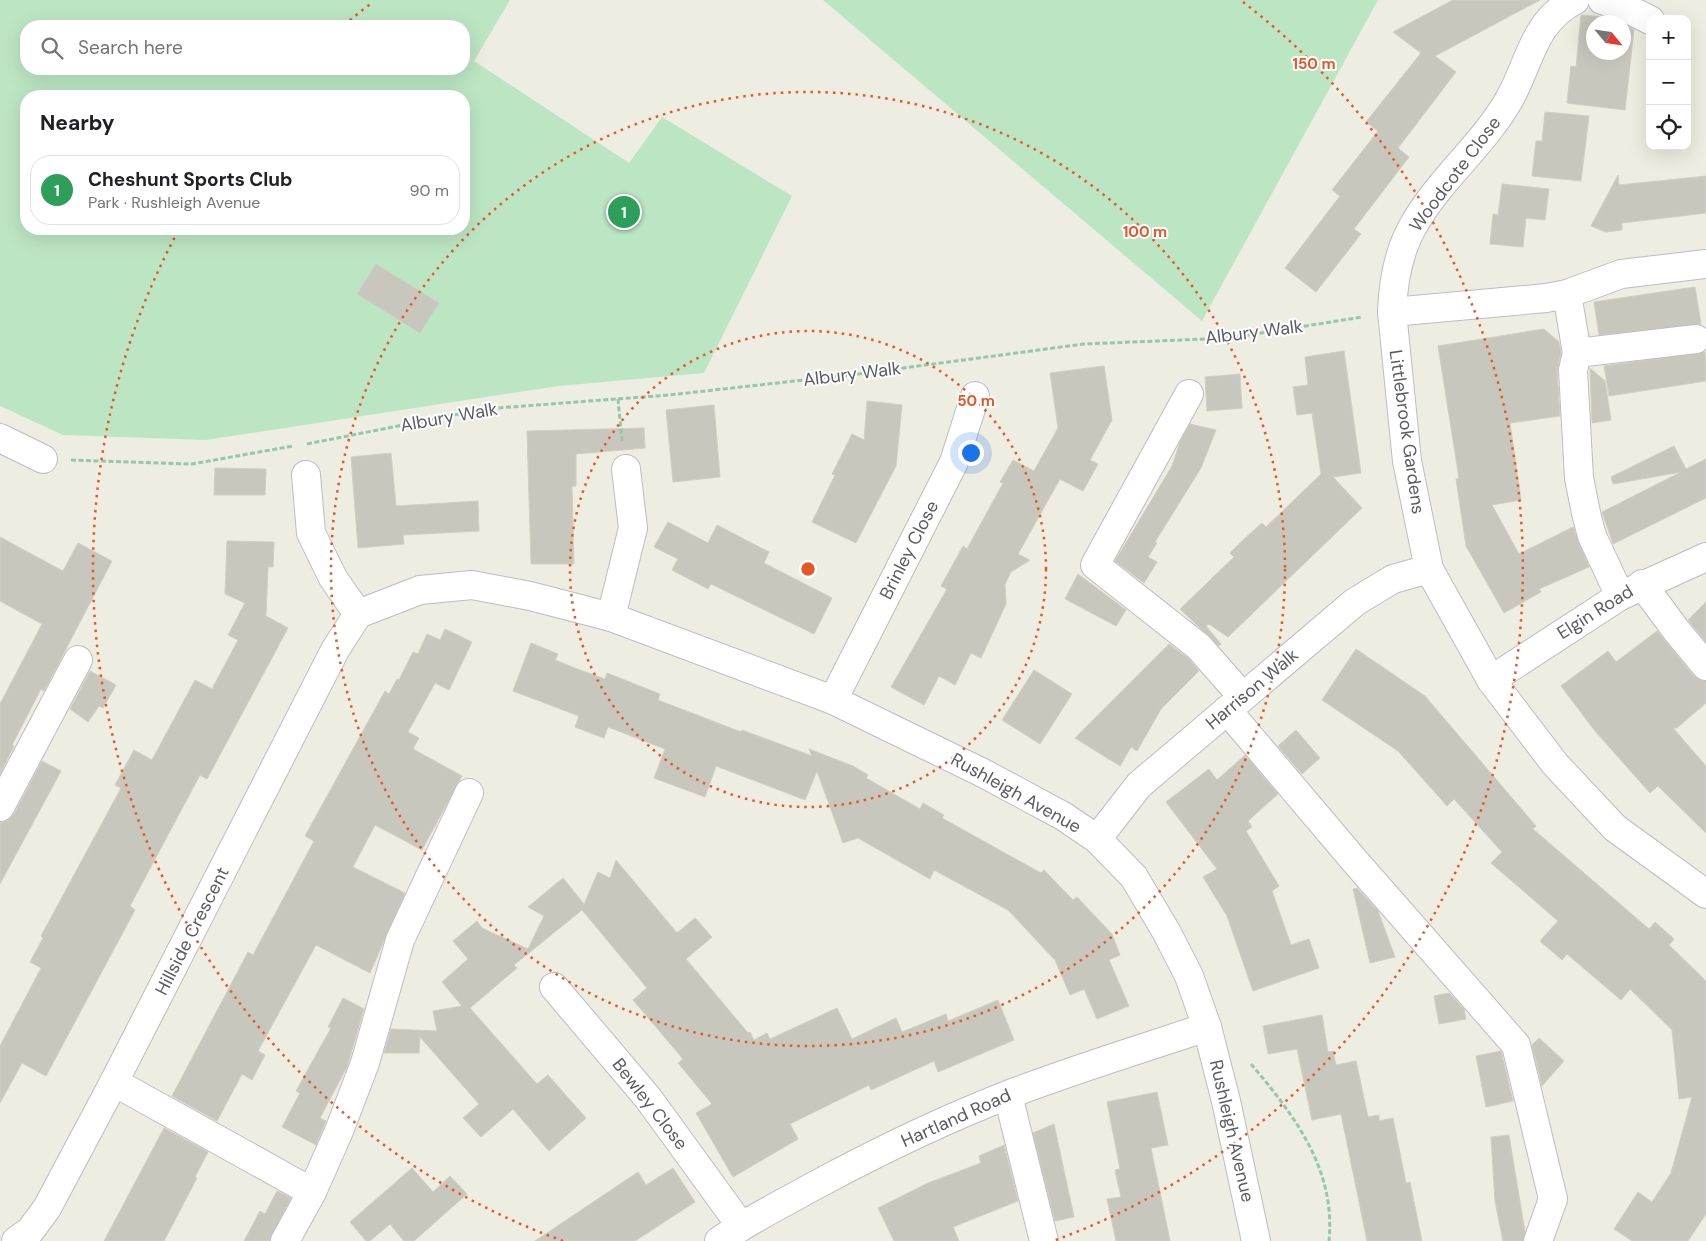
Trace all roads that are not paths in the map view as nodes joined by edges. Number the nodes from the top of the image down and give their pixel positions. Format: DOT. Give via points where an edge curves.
graph roads {
  1 [pos="1575,0"];
  2 [pos="1602,0"];
  3 [pos="1646,18"];
  4 [pos="1706,264"];
  5 [pos="1567,294"];
  6 [pos="1392,312"];
  7 [pos="1696,339"];
  8 [pos="1578,354"];
  9 [pos="1189,394"];
  10 [pos="975,396"];
  11 [pos="0,438"];
  12 [pos="43,460"];
  13 [pos="626,469"];
  14 [pos="306,476"];
  15 [pos="1706,557"];
  16 [pos="1429,569"];
  17 [pos="1631,590"];
  18 [pos="358,614"];
  19 [pos="611,617"];
  20 [pos="78,660"];
  21 [pos="1706,666"];
  22 [pos="1492,680"];
  23 [pos="833,700"];
  24 [pos="1234,703"];
  25 [pos="469,793"];
  26 [pos="0,807"];
  27 [pos="1097,839"];
  28 [pos="1706,894"];
  29 [pos="554,987"];
  30 [pos="1207,1027"];
  31 [pos="114,1082"];
  32 [pos="1008,1095"];
  33 [pos="312,1192"];
  34 [pos="730,1233"];
  35 [pos="16,1241"];
  36 [pos="285,1241"];
  37 [pos="1044,1241"];
  38 [pos="1256,1241"];
  39 [pos="1538,1241"];
  1 -- 6 [label="street, Woodcote Close" via="1551,17 1534,41 1511,97 1498,118 1416,221 1403,247"];
  2 -- 3 [label="street"];
  4 -- 5 [label="street" via="1621,274"];
  5 -- 6 [label="street"];
  5 -- 8 [label="street"];
  6 -- 16 [label="street, Littlebrook Gardens" via="1407,462"];
  7 -- 8 [label="street"];
  8 -- 17 [label="street" via="1573,370 1579,478 1592,536"];
  9 -- 24 [label="street" via="1095,565 1199,646"];
  10 -- 23 [label="street, Brinley Close" via="954,462"];
  11 -- 12 [label="street"];
  13 -- 19 [label="street" via="633,528"];
  14 -- 18 [label="street" via="311,533 333,578"];
  15 -- 17 [label="street, Elgin Road"];
  16 -- 22 [label="street, Littlebrook Gardens"];
  16 -- 24 [label="street, Harrison Walk" via="1393,579 1372,590"];
  17 -- 21 [label="street" via="1676,630"];
  17 -- 22 [label="street, Elgin Road"];
  18 -- 19 [label="street, Rushleigh Avenue" via="420,590 472,586 530,596"];
  18 -- 31 [label="street, Hillside Crescent" via="335,650"];
  19 -- 23 [label="street, Rushleigh Avenue"];
  20 -- 26 [label="street"];
  22 -- 28 [label="street, Littlebrook Gardens" via="1555,764 1615,828"];
  23 -- 27 [label="street, Rushleigh Avenue" via="983,772 1063,816"];
  24 -- 27 [label="street, Harrison Walk" via="1140,785"];
  24 -- 39 [label="street" via="1353,859 1516,1045 1553,1199"];
  25 -- 33 [label="street" via="400,940 365,1063"];
  27 -- 30 [label="street, Rushleigh Avenue" via="1134,877 1167,933 1189,976"];
  29 -- 34 [label="street, Bewley Close" via="648,1098"];
  30 -- 32 [label="street, Hartland Road"];
  30 -- 38 [label="street, Rushleigh Avenue"];
  31 -- 33 [label="street"];
  31 -- 35 [label="street, Hillside Crescent" via="47,1208 30,1231"];
  32 -- 34 [label="street, Hartland Road" via="919,1133"];
  32 -- 37 [label="street"];
  33 -- 36 [label="street"];
}
